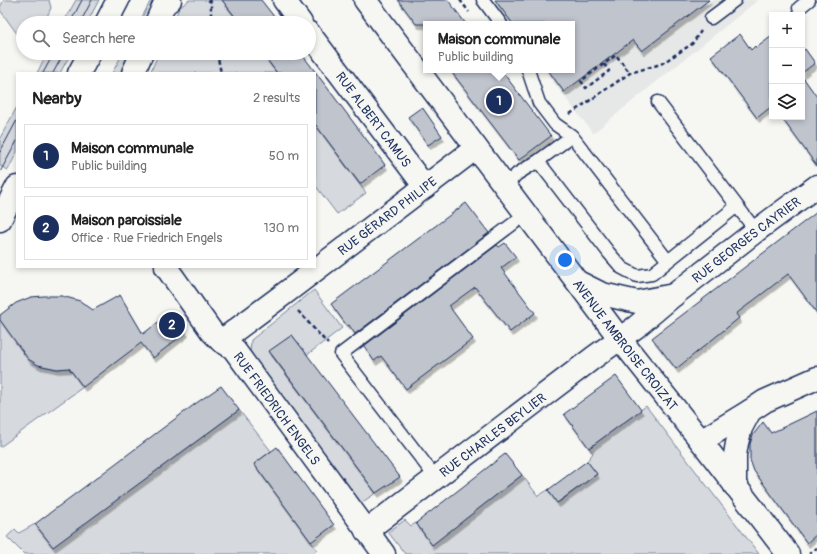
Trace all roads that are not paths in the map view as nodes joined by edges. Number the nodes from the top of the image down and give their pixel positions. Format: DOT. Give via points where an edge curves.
graph roads {
  1 [pos="118,0"];
  2 [pos="170,0"];
  3 [pos="284,0"];
  4 [pos="365,0"];
  5 [pos="482,0"];
  6 [pos="735,0"];
  7 [pos="809,0"];
  8 [pos="799,8"];
  9 [pos="110,16"];
  10 [pos="159,16"];
  11 [pos="296,16"];
  12 [pos="711,18"];
  13 [pos="499,21"];
  14 [pos="316,42"];
  15 [pos="86,60"];
  16 [pos="139,60"];
  17 [pos="80,72"];
  18 [pos="133,72"];
  19 [pos="529,73"];
  20 [pos="658,102"];
  21 [pos="572,136"];
  22 [pos="476,148"];
  23 [pos="538,161"];
  24 [pos="505,186"];
  25 [pos="817,186"];
  26 [pos="425,187"];
  27 [pos="16,189"];
  28 [pos="737,206"];
  29 [pos="526,214"];
  30 [pos="0,220"];
  31 [pos="756,231"];
  32 [pos="668,261"];
  33 [pos="167,268"];
  34 [pos="578,282"];
  35 [pos="675,294"];
  36 [pos="620,339"];
  37 [pos="221,341"];
  38 [pos="817,378"];
  39 [pos="750,411"];
  40 [pos="701,441"];
  41 [pos="436,478"];
  42 [pos="735,486"];
  43 [pos="366,531"];
  44 [pos="384,554"];
  45 [pos="788,554"];
  1 -- 9 [label="street"];
  2 -- 10 [label="street" via="164,5"];
  3 -- 11 [label="street"];
  4 -- 22 [label="street, AVENUE AMBROISE CROIZAT"];
  5 -- 13 [label="lane"];
  6 -- 12 [label="lane"];
  7 -- 8 [label="lane"];
  14 -- 26 [label="street, RUE ALBERT CAMUS"];
  15 -- 17 [label="street"];
  16 -- 18 [label="street"];
  19 -- 21 [label="lane" via="539,103 555,124"];
  20 -- 28 [label="lane"];
  21 -- 23 [label="lane"];
  21 -- 32 [label="lane"];
  22 -- 24 [label="street, AVENUE AMBROISE CROIZAT"];
  22 -- 26 [label="street, RUE GÉRARD PHILIPE"];
  23 -- 24 [label="lane" via="517,174"];
  23 -- 32 [label="lane" via="622,268 637,276 652,274"];
  24 -- 29 [label="street, AVENUE AMBROISE CROIZAT"];
  25 -- 31 [label="street, RUE GEORGES CAYRIER"];
  26 -- 37 [label="street, RUE GÉRARD PHILIPE"];
  27 -- 30 [label="street"];
  28 -- 31 [label="lane"];
  28 -- 32 [label="lane"];
  29 -- 34 [label="street, AVENUE AMBROISE CROIZAT"];
  29 -- 41 [label="lane" via="341,354"];
  31 -- 35 [label="street, RUE GEORGES CAYRIER"];
  33 -- 37 [label="street, RUE FRIEDRICH ENGELS"];
  34 -- 35 [label="street, RUE GEORGES CAYRIER" via="602,294 637,302"];
  34 -- 36 [label="street, AVENUE AMBROISE CROIZAT"];
  35 -- 36 [label="street, RUE GEORGES CAYRIER"];
  36 -- 40 [label="street, AVENUE AMBROISE CROIZAT"];
  36 -- 41 [label="street, RUE CHARLES BEYLIER"];
  37 -- 43 [label="street, RUE FRIEDRICH ENGELS" via="233,348"];
  38 -- 39 [label="street" via="765,401"];
  39 -- 40 [label="street"];
  39 -- 42 [label="street" via="737,443"];
  40 -- 42 [label="street, AVENUE AMBROISE CROIZAT"];
  41 -- 43 [label="street, RUE CHARLES BEYLIER"];
  42 -- 45 [label="street, AVENUE AMBROISE CROIZAT"];
  43 -- 44 [label="street, RUE FRIEDRICH ENGELS"];
}
